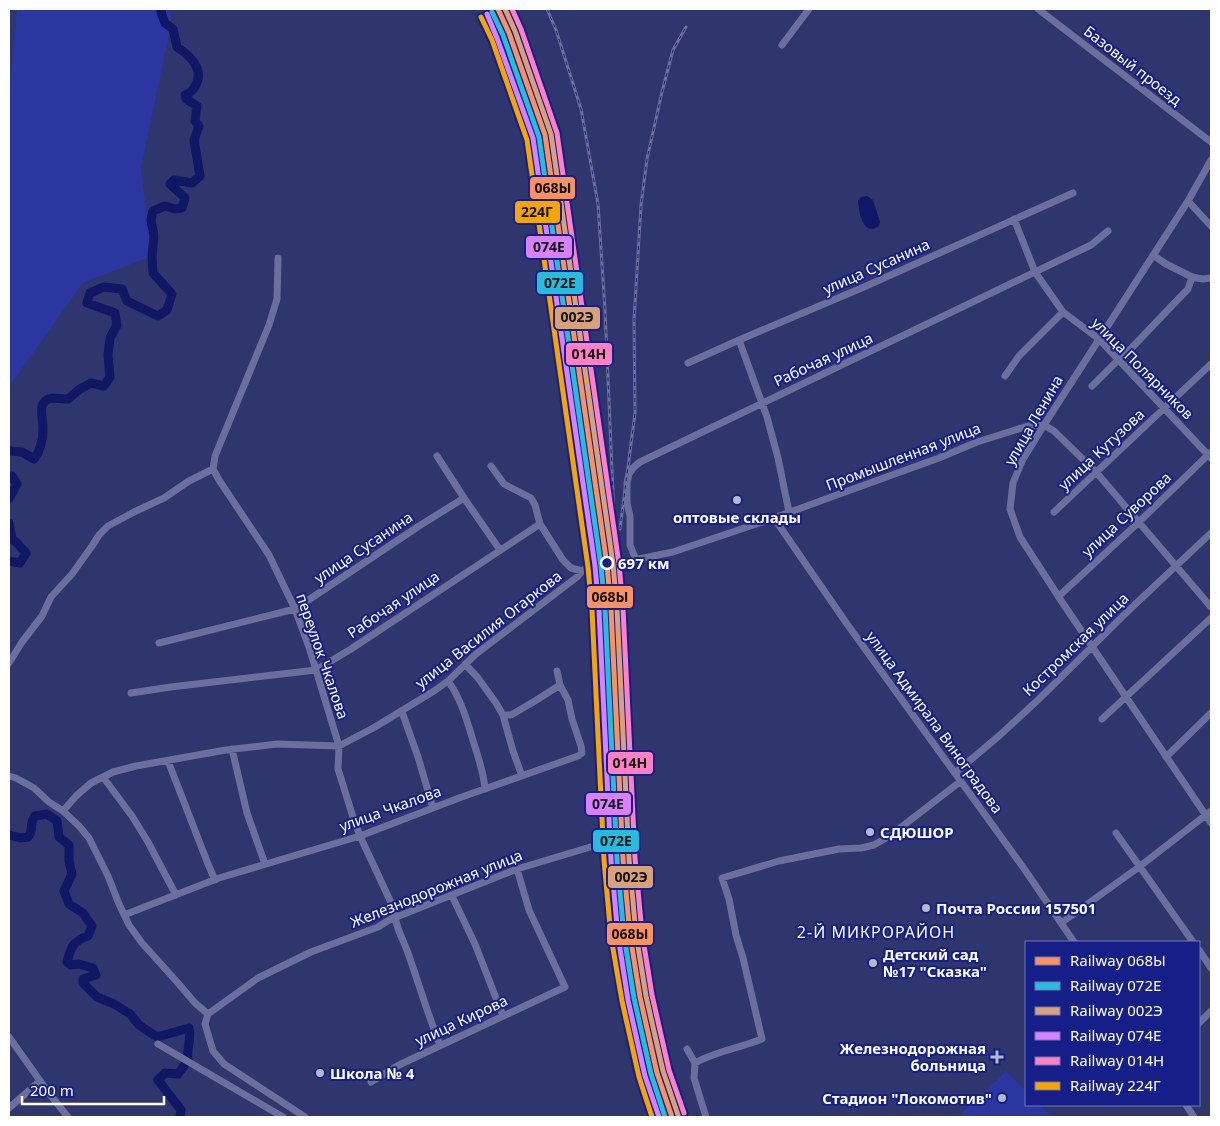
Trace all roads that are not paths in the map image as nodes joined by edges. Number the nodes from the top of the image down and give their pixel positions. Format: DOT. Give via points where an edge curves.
graph roads {
  1 [pos="809,9"];
  2 [pos="1038,9"];
  3 [pos="782,44"];
  4 [pos="1211,142"];
  5 [pos="1211,160"];
  6 [pos="1073,192"];
  7 [pos="1188,202"];
  8 [pos="1014,219"];
  9 [pos="1211,226"];
  10 [pos="1108,231"];
  11 [pos="1153,255"];
  12 [pos="278,258"];
  13 [pos="1035,272"];
  14 [pos="1192,278"];
  15 [pos="1211,278"];
  16 [pos="1063,312"];
  17 [pos="1099,339"];
  18 [pos="739,340"];
  19 [pos="1119,360"];
  20 [pos="688,363"];
  21 [pos="1211,364"];
  22 [pos="1005,376"];
  23 [pos="1092,386"];
  24 [pos="763,402"];
  25 [pos="1165,408"];
  26 [pos="1044,425"];
  27 [pos="1210,454"];
  28 [pos="437,456"];
  29 [pos="491,466"];
  30 [pos="213,469"];
  31 [pos="1096,472"];
  32 [pos="464,498"];
  33 [pos="789,512"];
  34 [pos="1054,512"];
  35 [pos="774,518"];
  36 [pos="1139,522"];
  37 [pos="540,524"];
  38 [pos="1211,532"];
  39 [pos="500,550"];
  40 [pos="636,560"];
  41 [pos="1177,565"];
  42 [pos="582,571"];
  43 [pos="1059,596"];
  44 [pos="1211,607"];
  45 [pos="295,609"];
  46 [pos="1211,618"];
  47 [pos="159,643"];
  48 [pos="1093,646"];
  49 [pos="9,663"];
  50 [pos="465,664"];
  51 [pos="316,670"];
  52 [pos="557,671"];
  53 [pos="448,681"];
  54 [pos="560,685"];
  55 [pos="131,693"];
  56 [pos="1126,696"];
  57 [pos="402,712"];
  58 [pos="1211,712"];
  59 [pos="503,714"];
  60 [pos="1102,719"];
  61 [pos="338,746"];
  62 [pos="232,749"];
  63 [pos="1166,757"];
  64 [pos="168,761"];
  65 [pos="954,773"];
  66 [pos="9,776"];
  67 [pos="522,776"];
  68 [pos="103,777"];
  69 [pos="960,781"];
  70 [pos="485,789"];
  71 [pos="433,808"];
  72 [pos="63,811"];
  73 [pos="1208,813"];
  74 [pos="1211,823"];
  75 [pos="1116,833"];
  76 [pos="360,836"];
  77 [pos="265,864"];
  78 [pos="1139,867"];
  79 [pos="517,869"];
  80 [pos="215,880"];
  81 [pos="176,895"];
  82 [pos="452,896"];
  83 [pos="124,915"];
  84 [pos="394,917"];
  85 [pos="1061,923"];
  86 [pos="622,928"];
  87 [pos="1073,941"];
  88 [pos="1192,941"];
  89 [pos="1200,952"];
  90 [pos="1211,968"];
  91 [pos="1211,1011"];
  92 [pos="208,1014"];
  93 [pos="504,1016"];
  94 [pos="1200,1022"];
  95 [pos="9,1038"];
  96 [pos="158,1044"];
  97 [pos="440,1045"];
  98 [pos="687,1048"];
  99 [pos="695,1063"];
  100 [pos="40,1081"];
  101 [pos="371,1082"];
  102 [pos="9,1108"];
  103 [pos="68,1117"];
  104 [pos="283,1117"];
  105 [pos="305,1117"];
  106 [pos="706,1117"];
  1 -- 3 [label="street"];
  2 -- 4 [label="street, Базовый проезд"];
  5 -- 7 [label="street, улица Ленина"];
  6 -- 8 [label="street, улица Сусанина"];
  7 -- 9 [label="street"];
  7 -- 11 [label="street, улица Ленина"];
  8 -- 13 [label="street, улица Полярников"];
  8 -- 18 [label="street, улица Сусанина"];
  10 -- 13 [label="street, Рабочая улица" via="1091,245"];
  11 -- 14 [label="street"];
  11 -- 17 [label="street, улица Ленина"];
  12 -- 30 [label="street" via="277,299 272,316 214,456"];
  13 -- 16 [label="street, улица Полярников"];
  13 -- 24 [label="street, Рабочая улица"];
  14 -- 15 [label="street"];
  14 -- 19 [label="street" via="1188,289"];
  16 -- 17 [label="street, улица Полярников"];
  16 -- 22 [label="street" via="1019,356"];
  17 -- 19 [label="street, улица Полярников"];
  17 -- 26 [label="street, улица Ленина"];
  18 -- 20 [label="street, улица Сусанина"];
  18 -- 24 [label="street"];
  19 -- 23 [label="street"];
  19 -- 25 [label="street, улица Полярников"];
  21 -- 25 [label="street, улица Кутузова"];
  24 -- 33 [label="street"];
  24 -- 40 [label="street, Рабочая улица" via="652,455 633,468 627,483 627,503 630,545"];
  25 -- 27 [label="street, улица Полярников"];
  25 -- 31 [label="street, улица Кутузова"];
  26 -- 31 [label="street"];
  26 -- 33 [label="street, Промышленная улица" via="1028,426 977,442"];
  26 -- 43 [label="street, улица Ленина" via="1013,483 1010,509 1020,537"];
  27 -- 36 [label="street, улица Суворова"];
  28 -- 32 [label="street"];
  29 -- 37 [label="street" via="504,484 531,498"];
  30 -- 45 [label="street, переулок Чкалова" via="269,555"];
  30 -- 49 [label="street" via="108,526 51,597 42,616"];
  31 -- 34 [label="street, улица Кутузова"];
  31 -- 36 [label="street"];
  32 -- 39 [label="street"];
  32 -- 45 [label="street, улица Сусанина"];
  33 -- 35 [label="street, Промышленная улица"];
  35 -- 40 [label="street, Промышленная улица" via="673,552"];
  35 -- 65 [label="street, улица Адмирала Виноградова"];
  36 -- 41 [label="street"];
  36 -- 43 [label="street, улица Суворова"];
  37 -- 39 [label="street, Рабочая улица"];
  37 -- 42 [label="street" via="567,564"];
  38 -- 41 [label="street, Костромская улица"];
  39 -- 51 [label="street, Рабочая улица"];
  40 -- 42 [label="street, улица Василия Огаркова" via="591,566"];
  41 -- 44 [label="street"];
  41 -- 48 [label="street, Костромская улица"];
  42 -- 50 [label="street, улица Василия Огаркова"];
  43 -- 48 [label="street, улица Ленина"];
  45 -- 47 [label="street, улица Сусанина"];
  45 -- 51 [label="street, переулок Чкалова"];
  46 -- 56 [label="street"];
  48 -- 56 [label="street, улица Ленина"];
  48 -- 65 [label="street, Костромская улица" via="1039,700"];
  50 -- 53 [label="street, улица Василия Огаркова"];
  50 -- 59 [label="street"];
  51 -- 55 [label="street, Рабочая улица"];
  51 -- 61 [label="street, переулок Чкалова"];
  52 -- 54 [label="street, улица Чкалова"];
  53 -- 57 [label="street, улица Василия Огаркова"];
  53 -- 70 [label="street" via="468,724"];
  54 -- 59 [label="street" via="510,715"];
  54 -- 67 [label="street, улица Чкалова" via="568,700 582,753"];
  56 -- 60 [label="street"];
  56 -- 63 [label="street, улица Ленина"];
  57 -- 61 [label="street, улица Василия Огаркова"];
  57 -- 71 [label="street"];
  58 -- 63 [label="street"];
  59 -- 67 [label="street"];
  61 -- 62 [label="street, улица Василия Огаркова" via="277,744"];
  61 -- 76 [label="street, переулок Чкалова" via="338,769"];
  62 -- 64 [label="street, улица Василия Огаркова"];
  62 -- 77 [label="street" via="247,813"];
  63 -- 73 [label="street, улица Ленина"];
  64 -- 68 [label="street, улица Василия Огаркова" via="136,766"];
  64 -- 80 [label="street"];
  65 -- 69 [label="street, улица Адмирала Виноградова"];
  66 -- 72 [label="street" via="34,788"];
  67 -- 70 [label="street, улица Чкалова"];
  68 -- 72 [label="street, улица Василия Огаркова" via="91,783"];
  68 -- 81 [label="street" via="132,816"];
  69 -- 85 [label="street, улица Адмирала Виноградова"];
  69 -- 99 [label="street" via="874,845 779,861 722,878 762,1039 707,1056"];
  70 -- 71 [label="street, улица Чкалова"];
  71 -- 76 [label="street, улица Чкалова"];
  72 -- 83 [label="street" via="89,838"];
  73 -- 74 [label="street, улица Ленина"];
  73 -- 78 [label="street"];
  75 -- 78 [label="street"];
  76 -- 77 [label="street, улица Чкалова"];
  76 -- 84 [label="street, переулок Чкалова" via="394,908"];
  77 -- 80 [label="street, улица Чкалова"];
  78 -- 85 [label="street"];
  78 -- 88 [label="street"];
  79 -- 82 [label="street, Железнодорожная улица"];
  79 -- 86 [label="street, Железнодорожная улица" via="597,845 606,848 614,861 618,920 619,928"];
  79 -- 93 [label="street, улица Кирова" via="529,910 565,987"];
  80 -- 81 [label="street, улица Чкалова"];
  81 -- 83 [label="street, улица Чкалова"];
  82 -- 84 [label="street, Железнодорожная улица"];
  82 -- 93 [label="street"];
  83 -- 92 [label="street" via="142,943 195,1004"];
  84 -- 92 [label="street, Железнодорожная улица" via="378,927 311,952 258,978"];
  84 -- 97 [label="street, переулок Чкалова"];
  85 -- 87 [label="street, улица Адмирала Виноградова"];
  89 -- 90 [label="street"];
  91 -- 94 [label="street"];
  92 -- 105 [label="street" via="205,1024 213,1051 224,1064"];
  93 -- 97 [label="street, улица Кирова"];
  95 -- 100 [label="street"];
  96 -- 104 [label="street"];
  97 -- 101 [label="street, улица Кирова"];
  98 -- 99 [label="street"];
  99 -- 106 [label="street" via="694,1078"];
  100 -- 102 [label="street"];
  100 -- 103 [label="street"];
}
